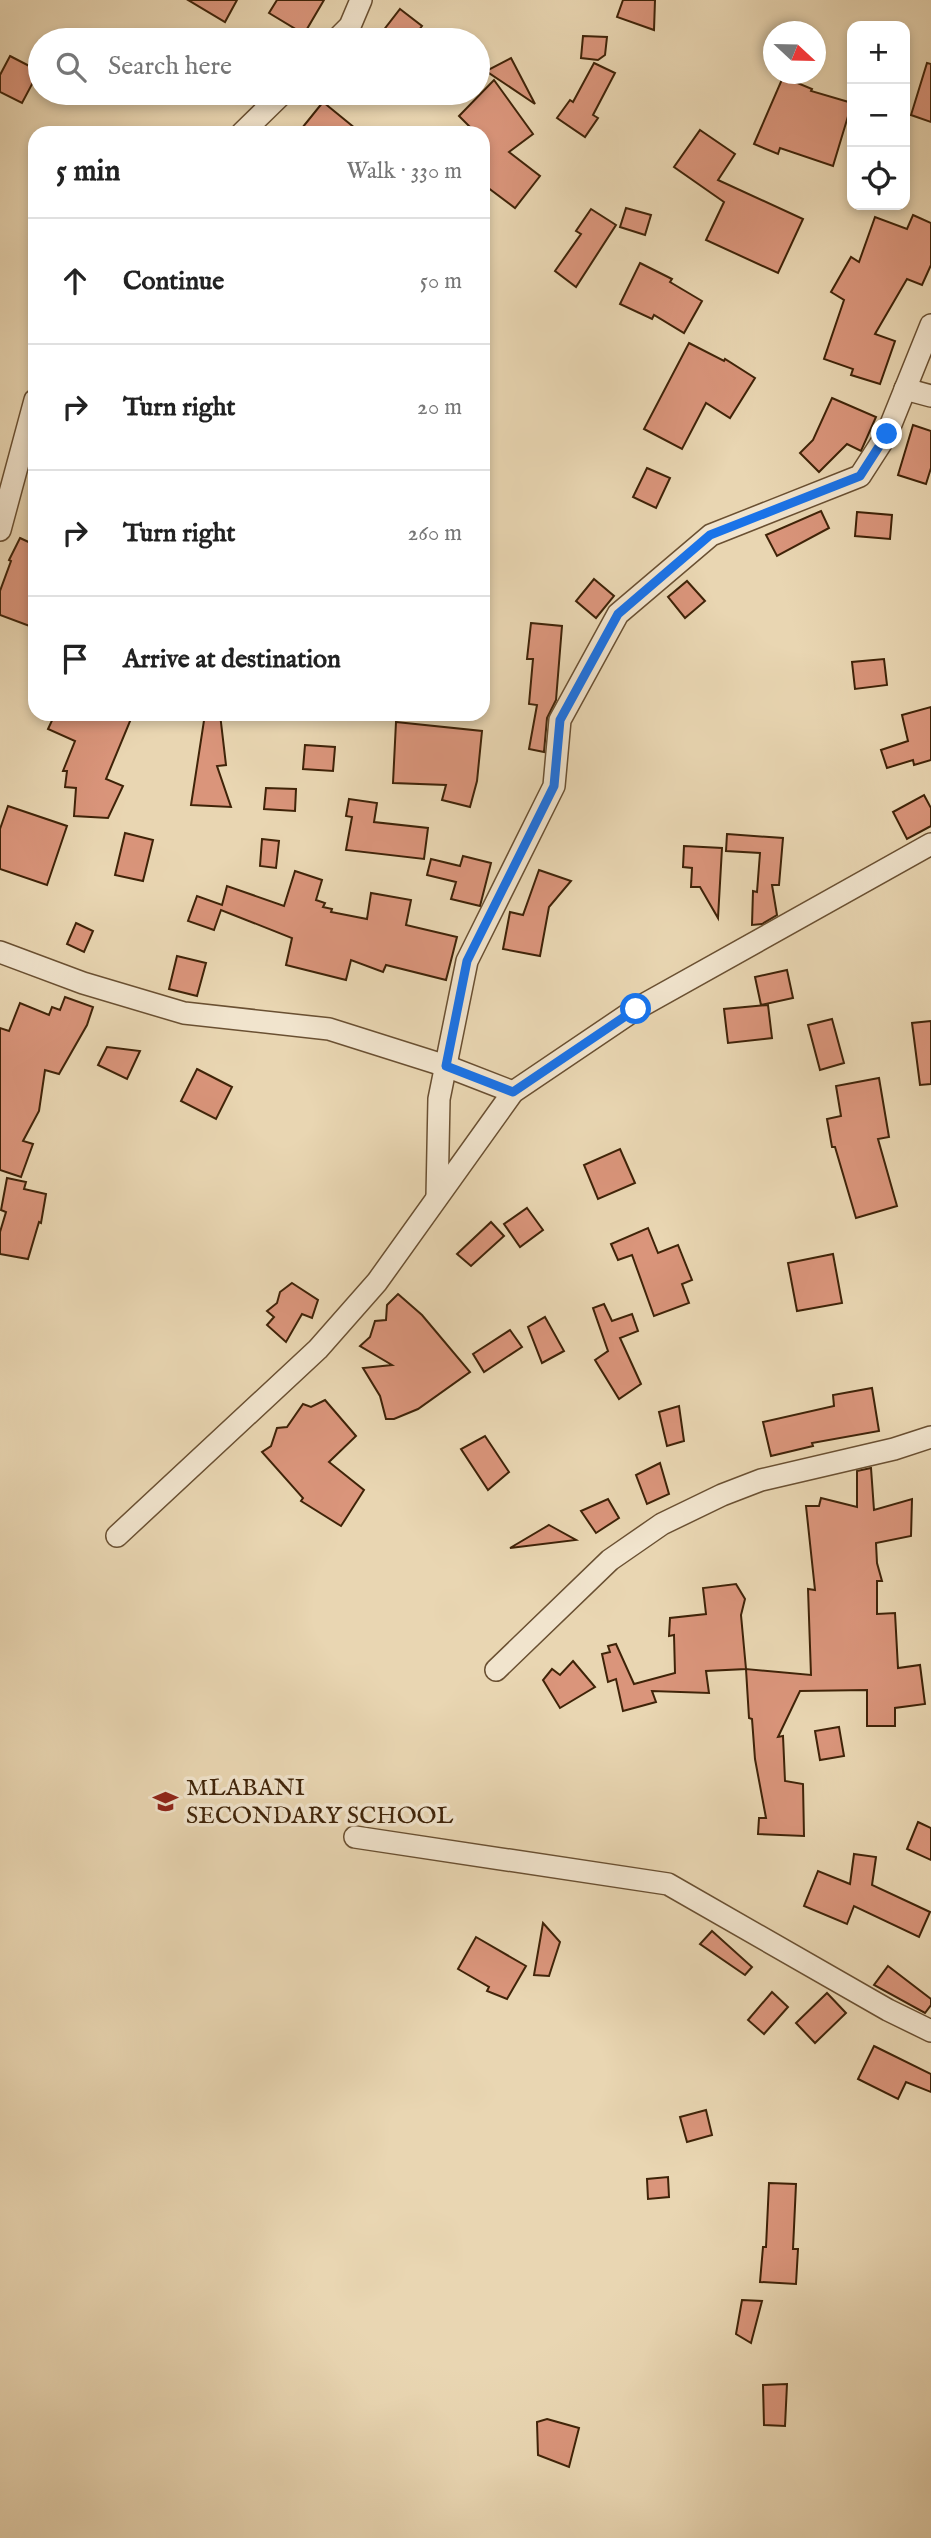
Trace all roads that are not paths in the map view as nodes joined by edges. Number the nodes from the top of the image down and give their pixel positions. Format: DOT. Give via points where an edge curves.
graph roads {
  1 [pos="361,0"];
  2 [pos="348,28"];
  3 [pos="271,105"];
  4 [pos="249,126"];
  5 [pos="931,325"];
  6 [pos="905,389"];
  7 [pos="931,396"];
  8 [pos="28,426"];
  9 [pos="0,530"];
  10 [pos="931,844"];
  11 [pos="0,952"];
  12 [pos="446,1066"];
  13 [pos="513,1092"];
  14 [pos="438,1197"];
  15 [pos="931,1437"];
  16 [pos="117,1536"];
  17 [pos="496,1671"];
  18 [pos="355,1837"];
  19 [pos="931,2031"];
  1 -- 2 [label="street"];
  3 -- 4 [label="street"];
  5 -- 6 [label="street"];
  6 -- 7 [label="street"];
  6 -- 12 [label="street" via="887,434 860,476 710,535 618,614 560,720 554,786 467,961"];
  8 -- 9 [label="street"];
  10 -- 13 [label="street" via="636,1009"];
  11 -- 12 [label="street" via="184,1013 329,1029"];
  12 -- 13 [label="street"];
  12 -- 14 [label="street" via="439,1099"];
  13 -- 14 [label="street"];
  14 -- 16 [label="street" via="377,1282 318,1349"];
  15 -- 17 [label="street" via="761,1480 662,1524 610,1560"];
  18 -- 19 [label="street" via="668,1884"];
}
